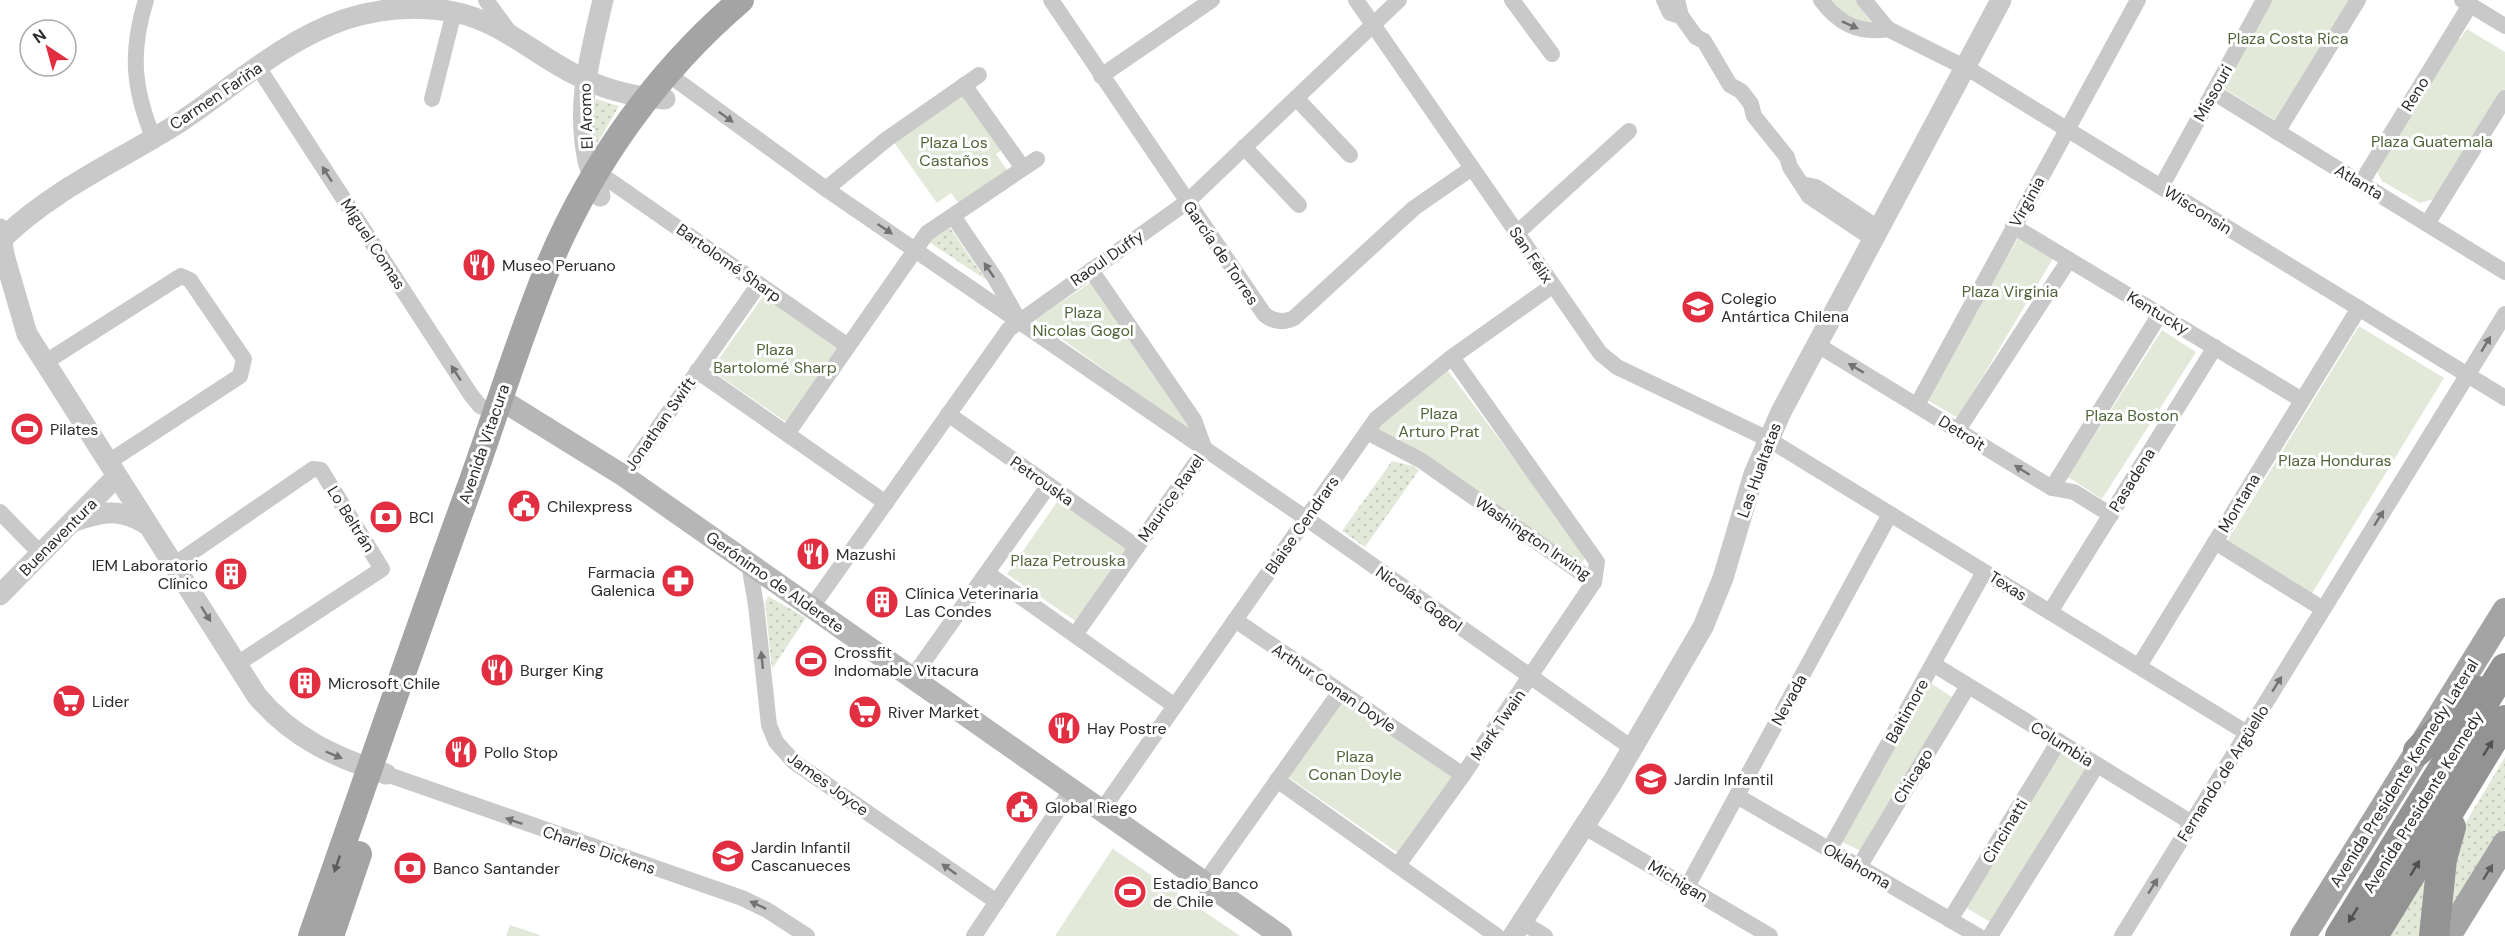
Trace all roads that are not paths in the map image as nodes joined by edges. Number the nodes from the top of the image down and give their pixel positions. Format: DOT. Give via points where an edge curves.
graph roads {
  1 [pos="146,0"];
  2 [pos="486,0"];
  3 [pos="603,0"];
  4 [pos="741,0"];
  5 [pos="747,0"];
  6 [pos="1051,0"];
  7 [pos="1212,0"];
  8 [pos="1356,0"];
  9 [pos="1399,0"];
  10 [pos="1512,0"];
  11 [pos="1664,0"];
  12 [pos="1821,0"];
  13 [pos="1864,0"];
  14 [pos="2001,0"];
  15 [pos="2138,0"];
  16 [pos="2264,0"];
  17 [pos="2358,0"];
  18 [pos="2466,2"];
  19 [pos="460,8"];
  20 [pos="1679,8"];
  21 [pos="1373,25"];
  22 [pos="2505,26"];
  23 [pos="1888,29"];
  24 [pos="510,33"];
  25 [pos="1552,54"];
  26 [pos="258,67"];
  27 [pos="1965,67"];
  28 [pos="979,75"];
  29 [pos="1101,76"];
  30 [pos="584,79"];
  31 [pos="964,85"];
  32 [pos="663,93"];
  33 [pos="2213,93"];
  34 [pos="1296,98"];
  35 [pos="2505,98"];
  36 [pos="432,99"];
  37 [pos="2068,129"];
  38 [pos="1629,131"];
  39 [pos="2277,132"];
  40 [pos="153,137"];
  41 [pos="1244,147"];
  42 [pos="1350,155"];
  43 [pos="1472,168"];
  44 [pos="2361,183"];
  45 [pos="601,184"];
  46 [pos="2161,187"];
  47 [pos="826,189"];
  48 [pos="1187,202"];
  49 [pos="1299,205"];
  50 [pos="953,216"];
  51 [pos="2427,224"];
  52 [pos="2013,226"];
  53 [pos="1517,233"];
  54 [pos="1876,233"];
  55 [pos="1,236"];
  56 [pos="916,249"];
  57 [pos="2069,260"];
  58 [pos="1091,270"];
  59 [pos="2505,272"];
  60 [pos="759,284"];
  61 [pos="1552,286"];
  62 [pos="2359,308"];
  63 [pos="2160,314"];
  64 [pos="2505,314"];
  65 [pos="1018,321"];
  66 [pos="1816,344"];
  67 [pos="848,346"];
  68 [pos="2215,347"];
  69 [pos="1452,357"];
  70 [pos="44,363"];
  71 [pos="697,371"];
  72 [pos="2468,375"];
  73 [pos="2505,398"];
  74 [pos="2302,400"];
  75 [pos="1917,405"];
  76 [pos="504,407"];
  77 [pos="948,414"];
  78 [pos="1958,430"];
  79 [pos="1367,432"];
  80 [pos="787,434"];
  81 [pos="1768,439"];
  82 [pos="1205,450"];
  83 [pos="112,470"];
  84 [pos="624,476"];
  85 [pos="1049,485"];
  86 [pos="2052,488"];
  87 [pos="886,503"];
  88 [pos="0,512"];
  89 [pos="1890,514"];
  90 [pos="2111,514"];
  91 [pos="1307,519"];
  92 [pos="75,521"];
  93 [pos="148,525"];
  94 [pos="2215,542"];
  95 [pos="1137,547"];
  96 [pos="42,555"];
  97 [pos="175,564"];
  98 [pos="749,564"];
  99 [pos="1984,572"];
  100 [pos="987,573"];
  101 [pos="771,579"];
  102 [pos="1593,582"];
  103 [pos="0,595"];
  104 [pos="756,605"];
  105 [pos="812,608"];
  106 [pos="2324,609"];
  107 [pos="2505,610"];
  108 [pos="2050,612"];
  109 [pos="1235,620"];
  110 [pos="1075,635"];
  111 [pos="2505,659"];
  112 [pos="237,664"];
  113 [pos="1933,664"];
  114 [pos="2139,666"];
  115 [pos="2505,668"];
  116 [pos="1530,677"];
  117 [pos="912,678"];
  118 [pos="1968,686"];
  119 [pos="1340,692"];
  120 [pos="1175,706"];
  121 [pos="2505,720"];
  122 [pos="2247,733"];
  123 [pos="2059,741"];
  124 [pos="1632,748"];
  125 [pos="2418,751"];
  126 [pos="2097,765"];
  127 [pos="378,772"];
  128 [pos="1463,775"];
  129 [pos="2471,775"];
  130 [pos="1277,780"];
  131 [pos="1072,789"];
  132 [pos="1737,796"];
  133 [pos="1102,810"];
  134 [pos="2192,823"];
  135 [pos="1585,827"];
  136 [pos="2505,844"];
  137 [pos="1830,850"];
  138 [pos="1398,865"];
  139 [pos="1859,867"];
  140 [pos="1205,882"];
  141 [pos="1687,887"];
  142 [pos="997,902"];
  143 [pos="1950,920"];
  144 [pos="1517,929"];
  145 [pos="311,936"];
  146 [pos="331,936"];
  147 [pos="807,936"];
  148 [pos="974,936"];
  149 [pos="1281,936"];
  150 [pos="1497,936"];
  151 [pos="1545,936"];
  152 [pos="1770,936"];
  153 [pos="1978,936"];
  154 [pos="1990,936"];
  155 [pos="2122,936"];
  156 [pos="2303,936"];
  157 [pos="2340,936"];
  158 [pos="2373,936"];
  159 [pos="2434,936"];
  160 [pos="2448,936"];
  1 -- 40 [label="street" via="134,47 135,74 142,111"];
  2 -- 24 [label="street"];
  3 -- 30 [label="street, El Aromo"];
  4 -- 32 [label="main road, Avenida Vitacura" via="705,31"];
  5 -- 32 [label="main road, Avenida Vitacura"];
  6 -- 29 [label="street, García de Torres"];
  7 -- 29 [label="street"];
  8 -- 21 [label="street, San Félix"];
  9 -- 21 [label="street, Raoul Duffy"];
  10 -- 25 [label="street"];
  11 -- 20 [label="street" via="1670,13"];
  12 -- 23 [label="street, Wisconsin, one-way" via="1830,13 1847,25 1866,31"];
  13 -- 23 [label="street, Wisconsin"];
  14 -- 27 [label="street, Las Hualtatas"];
  15 -- 37 [label="street, Virginia"];
  16 -- 33 [label="street, Missouri"];
  17 -- 39 [label="street"];
  18 -- 22 [label="street"];
  18 -- 44 [label="street, Reno"];
  19 -- 24 [label="street, Carmen Fariña"];
  19 -- 26 [label="street, Carmen Fariña" via="413,8 361,15 311,34"];
  19 -- 36 [label="street"];
  20 -- 54 [label="street" via="1727,80 1751,104 1754,116 1787,157 1809,196"];
  21 -- 34 [label="street, Raoul Duffy"];
  21 -- 43 [label="street, San Félix"];
  23 -- 27 [label="street, Wisconsin"];
  24 -- 30 [label="street, Carmen Fariña"];
  26 -- 40 [label="street, Carmen Fariña"];
  76 -- 26 [label="street, Miguel Comas, one-way" via="480,406 471,395"];
  27 -- 37 [label="street, Wisconsin"];
  27 -- 54 [label="street, Las Hualtatas"];
  28 -- 31 [label="street"];
  29 -- 48 [label="street, García de Torres"];
  30 -- 32 [label="street, Carmen Fariña" via="622,93"];
  30 -- 45 [label="street, El Aromo" via="584,126"];
  31 -- 47 [label="street" via="887,139"];
  31 -- 50 [label="street" via="1030,164"];
  32 -- 45 [label="main road, Avenida Vitacura"];
  32 -- 47 [label="street, Nicolás Gogol, one-way"];
  33 -- 39 [label="street, Atlanta"];
  33 -- 46 [label="street, Missouri"];
  34 -- 41 [label="street, Raoul Duffy"];
  34 -- 42 [label="street"];
  35 -- 51 [label="street"];
  37 -- 46 [label="street, Wisconsin"];
  37 -- 52 [label="street, Virginia"];
  38 -- 53 [label="street"];
  39 -- 44 [label="street, Atlanta"];
  40 -- 55 [label="street, Carmen Fariña" via="52,197"];
  41 -- 48 [label="street, Raoul Duffy"];
  41 -- 49 [label="street"];
  43 -- 48 [label="street, García de Torres" via="1414,208 1294,318 1282,322 1263,314"];
  43 -- 53 [label="street, San Félix"];
  44 -- 51 [label="street, Atlanta"];
  45 -- 60 [label="street, Bartolomé Sharp"];
  45 -- 76 [label="main road, Avenida Vitacura" via="552,258"];
  46 -- 62 [label="street, Wisconsin"];
  47 -- 56 [label="street, Nicolás Gogol, one-way"];
  48 -- 58 [label="street, Raoul Duffy"];
  50 -- 56 [label="street" via="927,234"];
  65 -- 50 [label="street, Nicolás Gogol, one-way" via="995,278"];
  51 -- 59 [label="street, Atlanta"];
  52 -- 57 [label="street, Kentucky"];
  52 -- 75 [label="street, Virginia"];
  53 -- 61 [label="street, San Félix"];
  54 -- 66 [label="street, Las Hualtatas"];
  55 -- 70 [label="street" via="27,334"];
  56 -- 65 [label="street, Nicolás Gogol"];
  56 -- 67 [label="street"];
  57 -- 63 [label="street, Kentucky"];
  57 -- 78 [label="street"];
  58 -- 65 [label="street, Raoul Duffy"];
  58 -- 82 [label="street" via="1194,420"];
  60 -- 67 [label="street, Bartolomé Sharp"];
  60 -- 71 [label="street, Jonathan Swift"];
  61 -- 69 [label="street, Blaise Cendrars"];
  61 -- 81 [label="street, San Félix" via="1590,341 1617,367"];
  62 -- 72 [label="street, Wisconsin"];
  62 -- 74 [label="street, Montana"];
  63 -- 68 [label="street, Kentucky"];
  63 -- 86 [label="street"];
  72 -- 64 [label="street, Fernando de Argüello, one-way"];
  65 -- 77 [label="street, Raoul Duffy"];
  65 -- 82 [label="street, Nicolás Gogol"];
  75 -- 66 [label="street, Detroit, one-way"];
  66 -- 81 [label="street, Las Hualtatas"];
  67 -- 80 [label="street"];
  68 -- 74 [label="street, Kentucky"];
  68 -- 90 [label="street, Pasadena"];
  69 -- 79 [label="street, Blaise Cendrars" via="1376,419"];
  69 -- 102 [label="street, Washington Irwing" via="1597,562"];
  70 -- 83 [label="street"];
  70 -- 83 [label="street" via="181,276 190,280 244,359 240,376"];
  71 -- 80 [label="street"];
  71 -- 84 [label="street, Jonathan Swift"];
  72 -- 73 [label="street, Wisconsin"];
  106 -- 72 [label="street, Fernando de Argüello, one-way"];
  74 -- 94 [label="street, Montana"];
  75 -- 78 [label="street, Detroit"];
  76 -- 84 [label="main road, Gerónimo de Alderete"];
  76 -- 127 [label="main road, Avenida Vitacura"];
  77 -- 85 [label="street, Petrouska"];
  77 -- 87 [label="street, Raoul Duffy"];
  86 -- 78 [label="street, Detroit, one-way"];
  79 -- 91 [label="street, Blaise Cendrars"];
  79 -- 102 [label="street, Washington Irwing" via="1422,461"];
  80 -- 87 [label="street"];
  81 -- 89 [label="street, Texas"];
  81 -- 124 [label="street, Las Hualtatas" via="1714,603"];
  82 -- 91 [label="street, Nicolás Gogol"];
  82 -- 95 [label="street, Maurice Ravel"];
  83 -- 92 [label="street, Buenaventura"];
  83 -- 93 [label="street"];
  84 -- 98 [label="main road, Gerónimo de Alderete"];
  85 -- 95 [label="street, Petrouska"];
  85 -- 100 [label="street"];
  86 -- 90 [label="street, Detroit" via="2074,492"];
  87 -- 105 [label="street, Raoul Duffy"];
  88 -- 96 [label="street"];
  89 -- 99 [label="street, Texas"];
  89 -- 132 [label="street, Nevada"];
  90 -- 108 [label="street, Pasadena"];
  91 -- 109 [label="street, Blaise Cendrars"];
  91 -- 116 [label="street, Nicolás Gogol"];
  92 -- 93 [label="street" via="123,512"];
  92 -- 96 [label="street, Buenaventura"];
  93 -- 97 [label="street"];
  94 -- 106 [label="street"];
  94 -- 114 [label="street, Montana"];
  95 -- 110 [label="street, Maurice Ravel"];
  96 -- 103 [label="street, Buenaventura"];
  97 -- 112 [label="street, one-way"];
  97 -- 112 [label="street, Lo Beltrán" via="314,469 321,470 382,569"];
  98 -- 101 [label="main road, Gerónimo de Alderete"];
  98 -- 104 [label="street, James Joyce"];
  99 -- 108 [label="street, Texas"];
  99 -- 113 [label="street, Baltimore"];
  100 -- 110 [label="street"];
  100 -- 117 [label="street"];
  101 -- 104 [label="street"];
  101 -- 105 [label="main road, Gerónimo de Alderete"];
  102 -- 116 [label="street, Mark Twain"];
  142 -- 104 [label="street, James Joyce, one-way" via="794,762 781,749 769,725"];
  105 -- 117 [label="main road, Gerónimo de Alderete"];
  122 -- 106 [label="street, Fernando de Argüello, one-way"];
  107 -- 125 [label="main road, Avenida Presidente Kennedy Lateral"];
  108 -- 114 [label="street, Texas"];
  109 -- 119 [label="street, Arthur Conan Doyle"];
  109 -- 120 [label="street, Blaise Cendrars"];
  110 -- 120 [label="street"];
  111 -- 125 [label="highway"];
  112 -- 127 [label="street, one-way" via="257,696 283,724 313,745"];
  113 -- 118 [label="street, Columbia"];
  113 -- 137 [label="street, Baltimore"];
  114 -- 122 [label="street, Texas"];
  115 -- 157 [label="highway, Avenida Presidente Kennedy, one-way"];
  116 -- 124 [label="street, Nicolás Gogol"];
  116 -- 128 [label="street, Mark Twain"];
  117 -- 131 [label="main road, Gerónimo de Alderete"];
  118 -- 123 [label="street, Columbia"];
  118 -- 139 [label="street, Chicago"];
  119 -- 128 [label="street, Arthur Conan Doyle"];
  119 -- 130 [label="street"];
  120 -- 133 [label="street, Blaise Cendrars"];
  129 -- 121 [label="highway, Avenida Presidente Kennedy, one-way"];
  122 -- 134 [label="street, Fernando de Argüello"];
  123 -- 126 [label="street, Columbia"];
  123 -- 143 [label="street, Cincinatti"];
  124 -- 135 [label="street, Las Hualtatas"];
  125 -- 156 [label="main road, Avenida Presidente Kennedy Lateral"];
  126 -- 134 [label="street, Columbia"];
  126 -- 154 [label="street"];
  127 -- 145 [label="main road, Avenida Vitacura, one-way"];
  127 -- 146 [label="main road, Avenida Vitacura"];
  147 -- 127 [label="street, Charles Dickens, one-way" via="767,909 742,898"];
  128 -- 138 [label="street, Mark Twain"];
  158 -- 129 [label="highway, Avenida Presidente Kennedy, one-way"];
  129 -- 159 [label="highway" via="2442,859"];
  130 -- 138 [label="street"];
  130 -- 140 [label="street"];
  131 -- 133 [label="main road, Gerónimo de Alderete"];
  131 -- 142 [label="street"];
  132 -- 137 [label="street, Oklahoma"];
  132 -- 141 [label="street, Nevada"];
  133 -- 140 [label="main road, Gerónimo de Alderete"];
  155 -- 134 [label="street, Fernando de Argüello, one-way"];
  135 -- 141 [label="street, Michigan"];
  135 -- 144 [label="street, Las Hualtatas"];
  160 -- 136 [label="main road, one-way"];
  137 -- 139 [label="street, Oklahoma"];
  138 -- 150 [label="street"];
  139 -- 143 [label="street, Oklahoma"];
  140 -- 149 [label="main road, Gerónimo de Alderete"];
  141 -- 152 [label="street, Michigan"];
  142 -- 148 [label="street"];
  143 -- 153 [label="street, Oklahoma"];
  144 -- 151 [label="street"];
}
